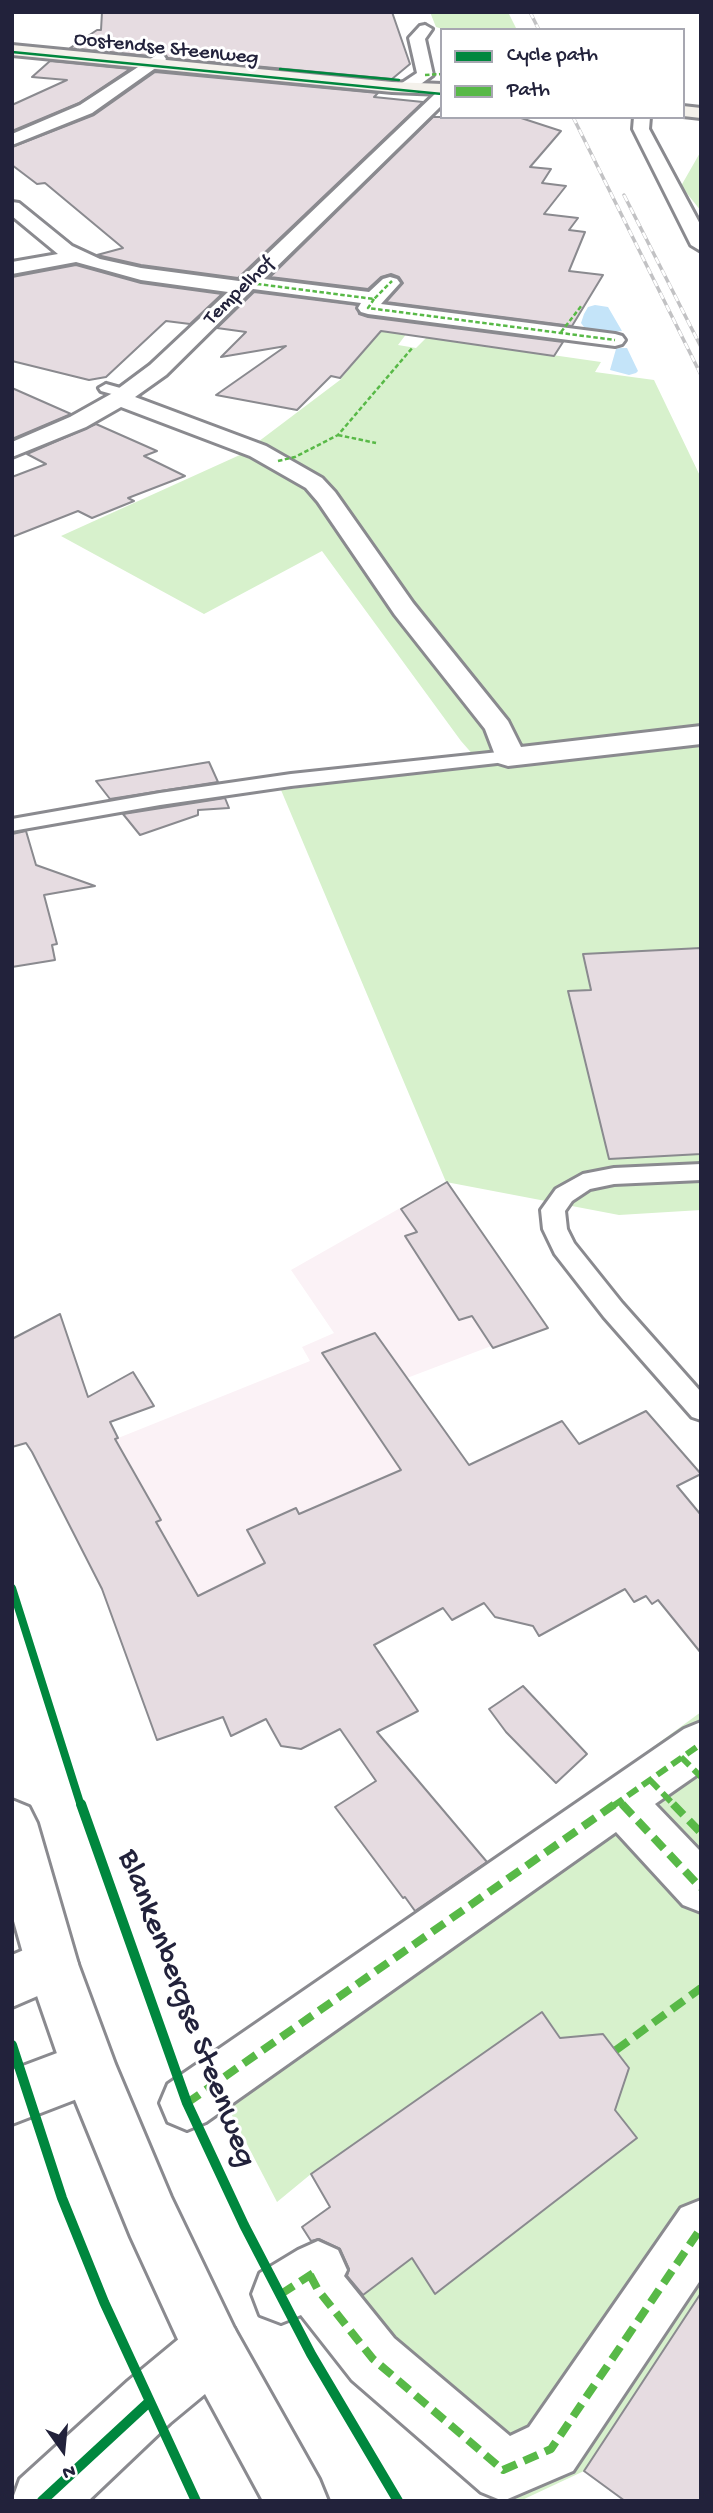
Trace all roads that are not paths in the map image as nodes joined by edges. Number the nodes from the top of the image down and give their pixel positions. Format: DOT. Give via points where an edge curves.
graph roads {
  1 [pos="416,12"];
  2 [pos="425,29"];
  3 [pos="440,33"];
  4 [pos="12,47"];
  5 [pos="155,61"];
  6 [pos="408,86"];
  7 [pos="440,89"];
  8 [pos="440,98"];
  9 [pos="642,119"];
  10 [pos="12,140"];
  11 [pos="12,207"];
  12 [pos="48,238"];
  13 [pos="24,242"];
  14 [pos="701,245"];
  15 [pos="78,257"];
  16 [pos="12,268"];
  17 [pos="392,281"];
  18 [pos="247,286"];
  19 [pos="374,299"];
  20 [pos="582,305"];
  21 [pos="561,332"];
  22 [pos="615,340"];
  23 [pos="117,393"];
  24 [pos="12,450"];
  25 [pos="701,734"];
  26 [pos="508,757"];
  27 [pos="12,825"];
  28 [pos="701,1172"];
  29 [pos="701,1410"];
  30 [pos="701,1744"];
  31 [pos="619,1801"];
  32 [pos="12,1823"];
  33 [pos="701,1888"];
  34 [pos="32,1973"];
  35 [pos="89,2068"];
  36 [pos="12,2097"];
  37 [pos="187,2102"];
  38 [pos="701,2228"];
  39 [pos="303,2280"];
  40 [pos="213,2349"];
  41 [pos="42,2501"];
  42 [pos="297,2501"];
  1 -- 2 [label="street"];
  2 -- 3 [label="street"];
  2 -- 6 [label="street" via="417,38 425,75"];
  4 -- 5 [label="main road, Oostendse Steenweg"];
  5 -- 6 [label="main road, Oostendse Steenweg"];
  5 -- 10 [label="street" via="86,109"];
  6 -- 7 [label="main road, Oostendse Steenweg"];
  8 -- 18 [label="street, Tempelhof"];
  9 -- 14 [label="street" via="641,128"];
  11 -- 12 [label="street"];
  12 -- 13 [label="street"];
  12 -- 15 [label="street"];
  15 -- 16 [label="street"];
  15 -- 18 [label="street" via="141,274"];
  17 -- 19 [label="street"];
  18 -- 19 [label="street"];
  18 -- 23 [label="street, Tempelhof" via="158,370"];
  19 -- 21 [label="street" via="368,307"];
  20 -- 21 [label="street"];
  21 -- 22 [label="street"];
  23 -- 24 [label="street, Tempelhof" via="67,427"];
  23 -- 26 [label="street" via="258,451 314,483 404,609 498,727"];
  25 -- 26 [label="street"];
  26 -- 27 [label="lane" via="291,780"];
  28 -- 29 [label="lane" via="583,1182 553,1210 564,1248"];
  30 -- 31 [label="street"];
  31 -- 33 [label="street"];
  31 -- 37 [label="street"];
  32 -- 34 [label="street"];
  34 -- 35 [label="street"];
  35 -- 36 [label="street"];
  35 -- 40 [label="street"];
  38 -- 39 [label="street" via="551,2449 503,2470 373,2359 318,2290"];
  40 -- 41 [label="street"];
  40 -- 42 [label="street"];
}
